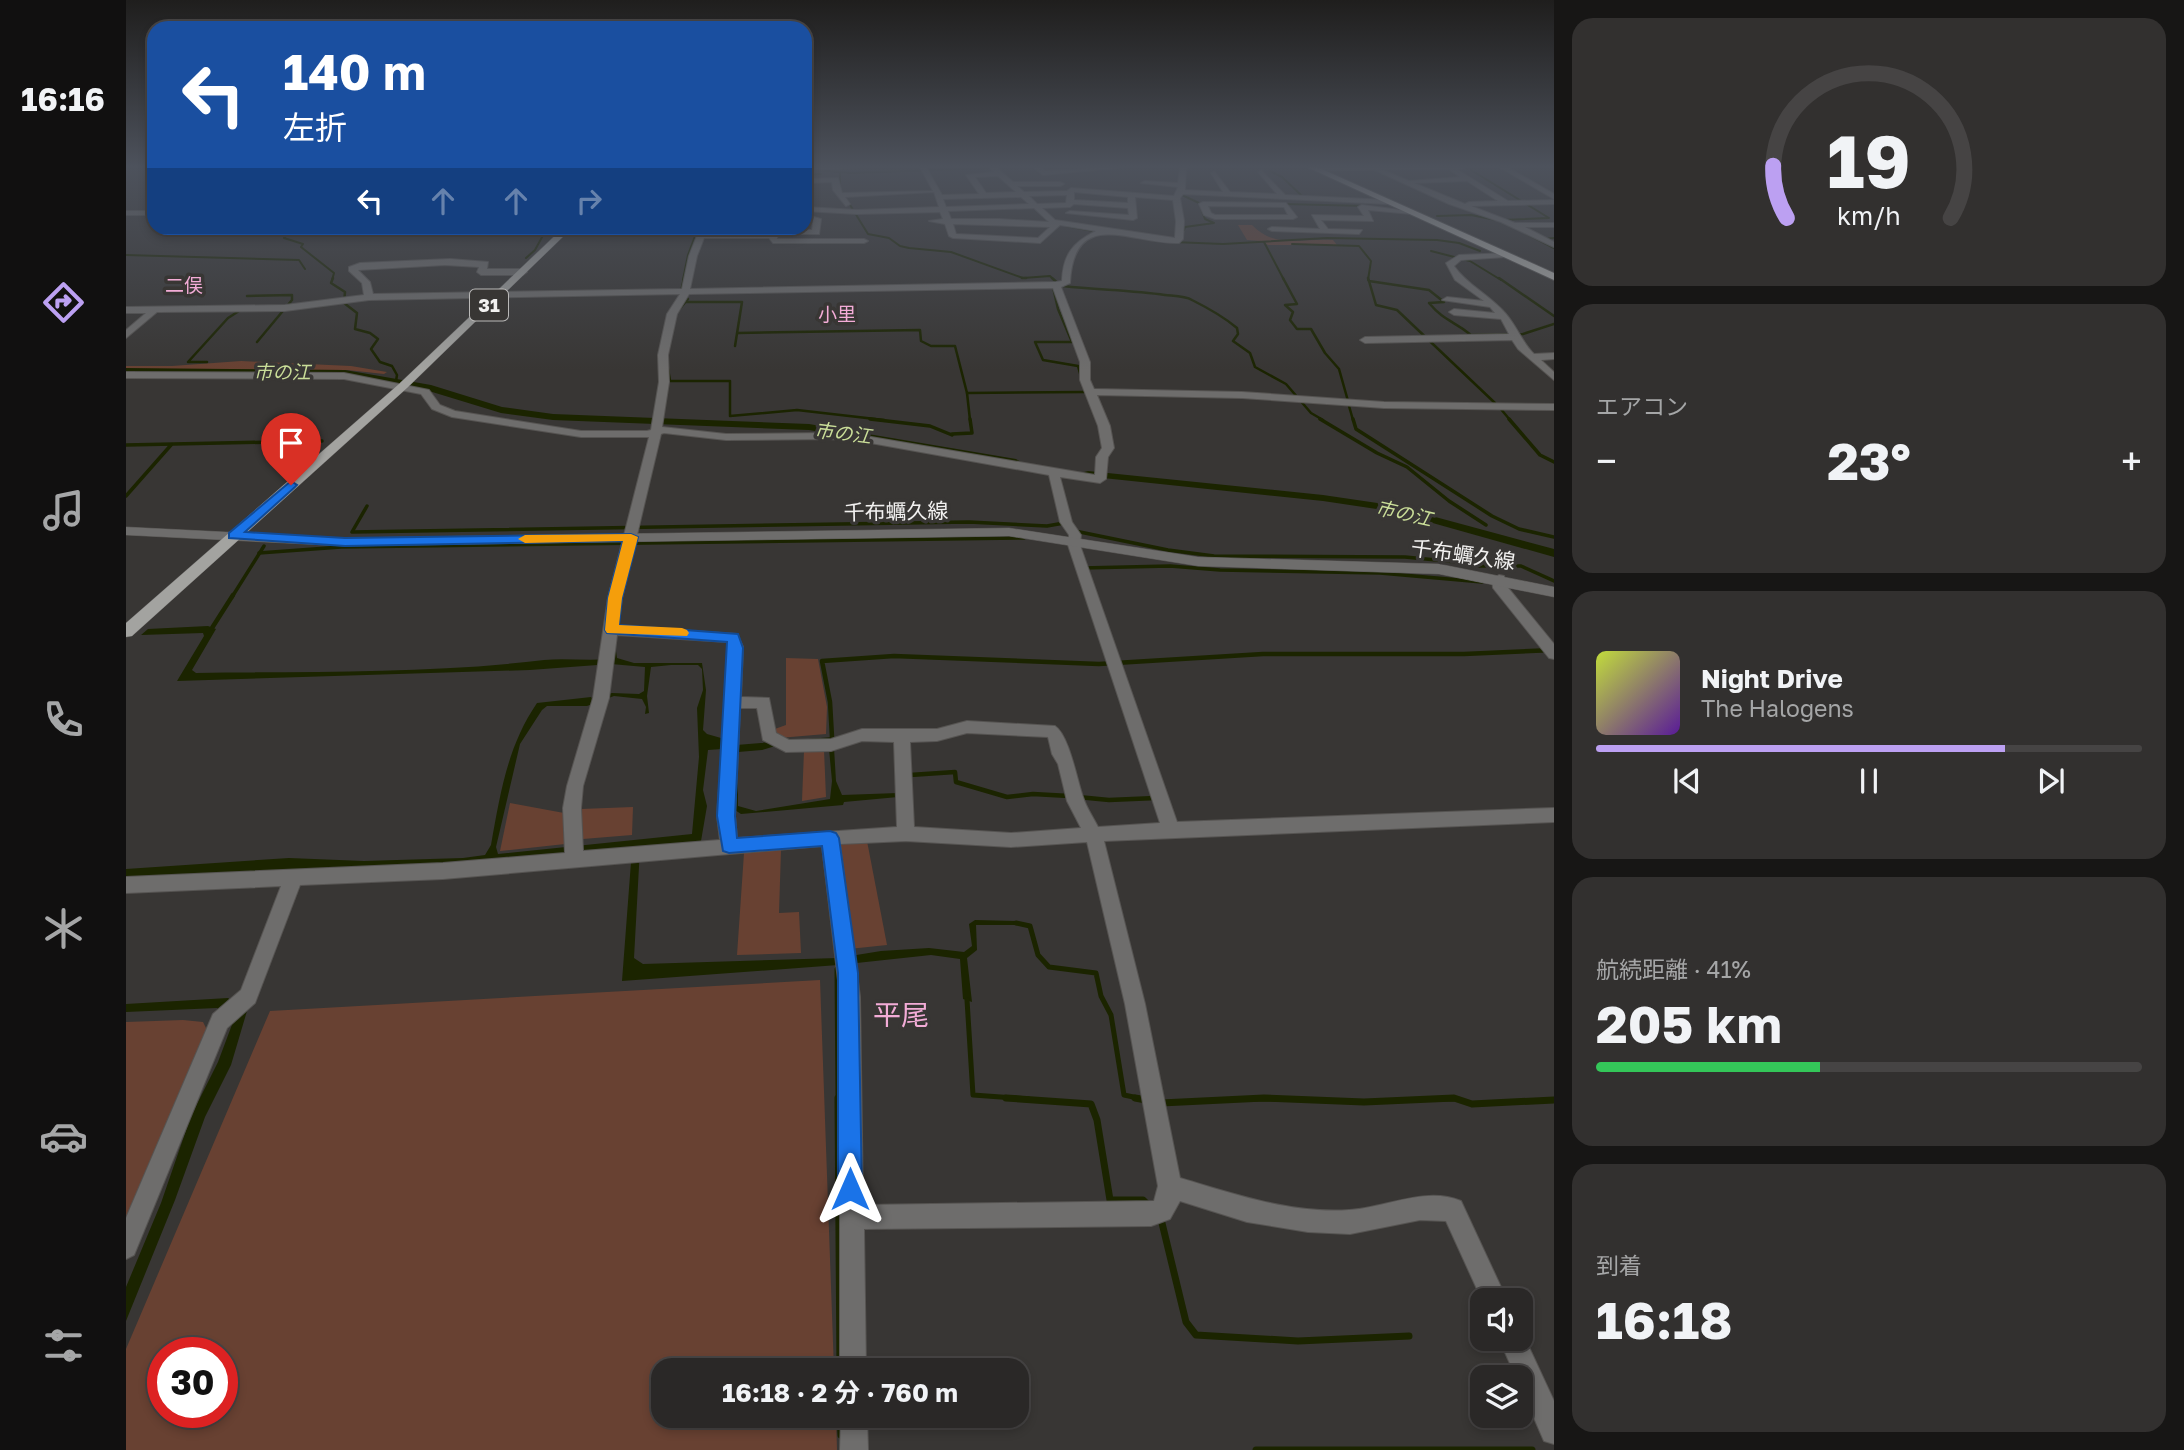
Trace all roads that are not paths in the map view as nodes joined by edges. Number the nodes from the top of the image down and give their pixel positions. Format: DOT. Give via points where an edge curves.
graph roads {
  1 [pos="561,235"];
  2 [pos="702,235"];
  3 [pos="773,235"];
  4 [pos="1022,235"];
  5 [pos="1046,235"];
  6 [pos="1096,235"];
  7 [pos="1123,235"];
  8 [pos="1180,235"];
  9 [pos="1461,235"];
  10 [pos="1470,235"];
  11 [pos="1532,235"];
  12 [pos="864,241"];
  13 [pos="1554,245"];
  14 [pos="1505,255"];
  15 [pos="1554,271"];
  16 [pos="523,272"];
  17 [pos="1554,277"];
  18 [pos="1483,280"];
  19 [pos="1462,281"];
  20 [pos="1053,285"];
  21 [pos="500,295"];
  22 [pos="683,296"];
  23 [pos="369,297"];
  24 [pos="1447,300"];
  25 [pos="1492,305"];
  26 [pos="155,309"];
  27 [pos="126,310"];
  28 [pos="1454,312"];
  29 [pos="1504,317"];
  30 [pos="126,335"];
  31 [pos="1514,335"];
  32 [pos="1365,340"];
  33 [pos="1554,356"];
  34 [pos="1532,357"];
  35 [pos="1552,372"];
  36 [pos="126,375"];
  37 [pos="406,383"];
  38 [pos="1090,392"];
  39 [pos="1554,407"];
  40 [pos="657,424"];
  41 [pos="1058,473"];
  42 [pos="126,531"];
  43 [pos="233,536"];
  44 [pos="631,536"];
  45 [pos="1076,540"];
  46 [pos="1499,579"];
  47 [pos="1554,592"];
  48 [pos="612,630"];
  49 [pos="126,632"];
  50 [pos="1552,651"];
  51 [pos="731,703"];
  52 [pos="902,736"];
  53 [pos="1554,815"];
  54 [pos="1171,829"];
  55 [pos="906,834"];
  56 [pos="1094,835"];
  57 [pos="830,838"];
  58 [pos="729,846"];
  59 [pos="574,852"];
  60 [pos="292,876"];
  61 [pos="126,885"];
  62 [pos="1170,1186"];
  63 [pos="850,1217"];
  64 [pos="126,1247"];
  65 [pos="1489,1288"];
  66 [pos="1517,1351"];
  67 [pos="853,1358"];
  68 [pos="854,1428"];
  69 [pos="1554,1431"];
  70 [pos="854,1450"];
  1 -- 16 [label="main road, 31"];
  2 -- 22 [label="street"];
  3 -- 12 [label="street" via="773,241"];
  4 -- 5 [label="street" via="1040,241"];
  6 -- 20 [label="street" via="1074,248 1067,262 1066,283"];
  7 -- 8 [label="street" via="1176,241"];
  9 -- 14 [label="highway"];
  10 -- 15 [label="highway"];
  11 -- 13 [label="street"];
  14 -- 17 [label="highway"];
  14 -- 19 [label="street" via="1458,258 1449,265"];
  16 -- 21 [label="main road, 31"];
  16 -- 23 [label="street" via="481,272 485,264 450,262 360,265 352,269 366,282"];
  18 -- 19 [label="street"];
  19 -- 25 [label="street"];
  20 -- 22 [label="street"];
  20 -- 38 [label="street" via="1084,362 1084,380"];
  21 -- 22 [label="street"];
  21 -- 23 [label="street"];
  21 -- 37 [label="main road, 31"];
  22 -- 40 [label="street" via="672,314 663,355"];
  23 -- 26 [label="street" via="282,308"];
  24 -- 25 [label="street"];
  25 -- 29 [label="street"];
  26 -- 27 [label="street"];
  26 -- 30 [label="street"];
  28 -- 29 [label="street"];
  29 -- 31 [label="street"];
  31 -- 32 [label="street"];
  31 -- 34 [label="street"];
  33 -- 34 [label="street"];
  34 -- 35 [label="street"];
  36 -- 37 [label="street" via="344,376"];
  37 -- 40 [label="street" via="425,392 436,407 469,417 580,434 647,434"];
  37 -- 43 [label="main road, 31"];
  38 -- 39 [label="street"];
  38 -- 41 [label="street" via="1108,448 1102,457 1101,476"];
  40 -- 41 [label="street" via="726,437 865,439"];
  40 -- 44 [label="street"];
  41 -- 45 [label="street" via="1054,476"];
  42 -- 43 [label="street, 千布蠣久線"];
  43 -- 44 [label="street, 千布蠣久線" via="345,542"];
  43 -- 49 [label="main road, 31"];
  44 -- 45 [label="street, 千布蠣久線" via="1009,531"];
  44 -- 48 [label="street"];
  45 -- 46 [label="street, 千布蠣久線" via="1177,560 1439,569"];
  45 -- 54 [label="street"];
  46 -- 47 [label="street, 千布蠣久線"];
  46 -- 50 [label="street" via="1498,584"];
  48 -- 51 [label="street" via="732,637 736,648"];
  48 -- 59 [label="street" via="600,699 575,786"];
  51 -- 52 [label="street" via="764,702 769,736 777,742 831,745 862,735"];
  51 -- 58 [label="street"];
  52 -- 55 [label="street"];
  52 -- 56 [label="street" via="937,735 967,727 1049,730 1055,734 1074,797"];
  53 -- 54 [label="street"];
  54 -- 56 [label="street"];
  55 -- 56 [label="street" via="1011,840"];
  55 -- 57 [label="street"];
  56 -- 62 [label="street" via="1135,1004"];
  57 -- 58 [label="street"];
  57 -- 63 [label="street" via="846,960"];
  58 -- 59 [label="street" via="637,854"];
  59 -- 60 [label="street" via="443,872"];
  60 -- 61 [label="street"];
  60 -- 64 [label="street" via="248,996 223,1018"];
  62 -- 63 [label="street" via="1169,1198 1156,1212"];
  62 -- 65 [label="street" via="1247,1210 1308,1220 1350,1222 1420,1208 1453,1209"];
  63 -- 67 [label="street"];
  66 -- 69 [label="street"];
  68 -- 70 [label="street"];
}
